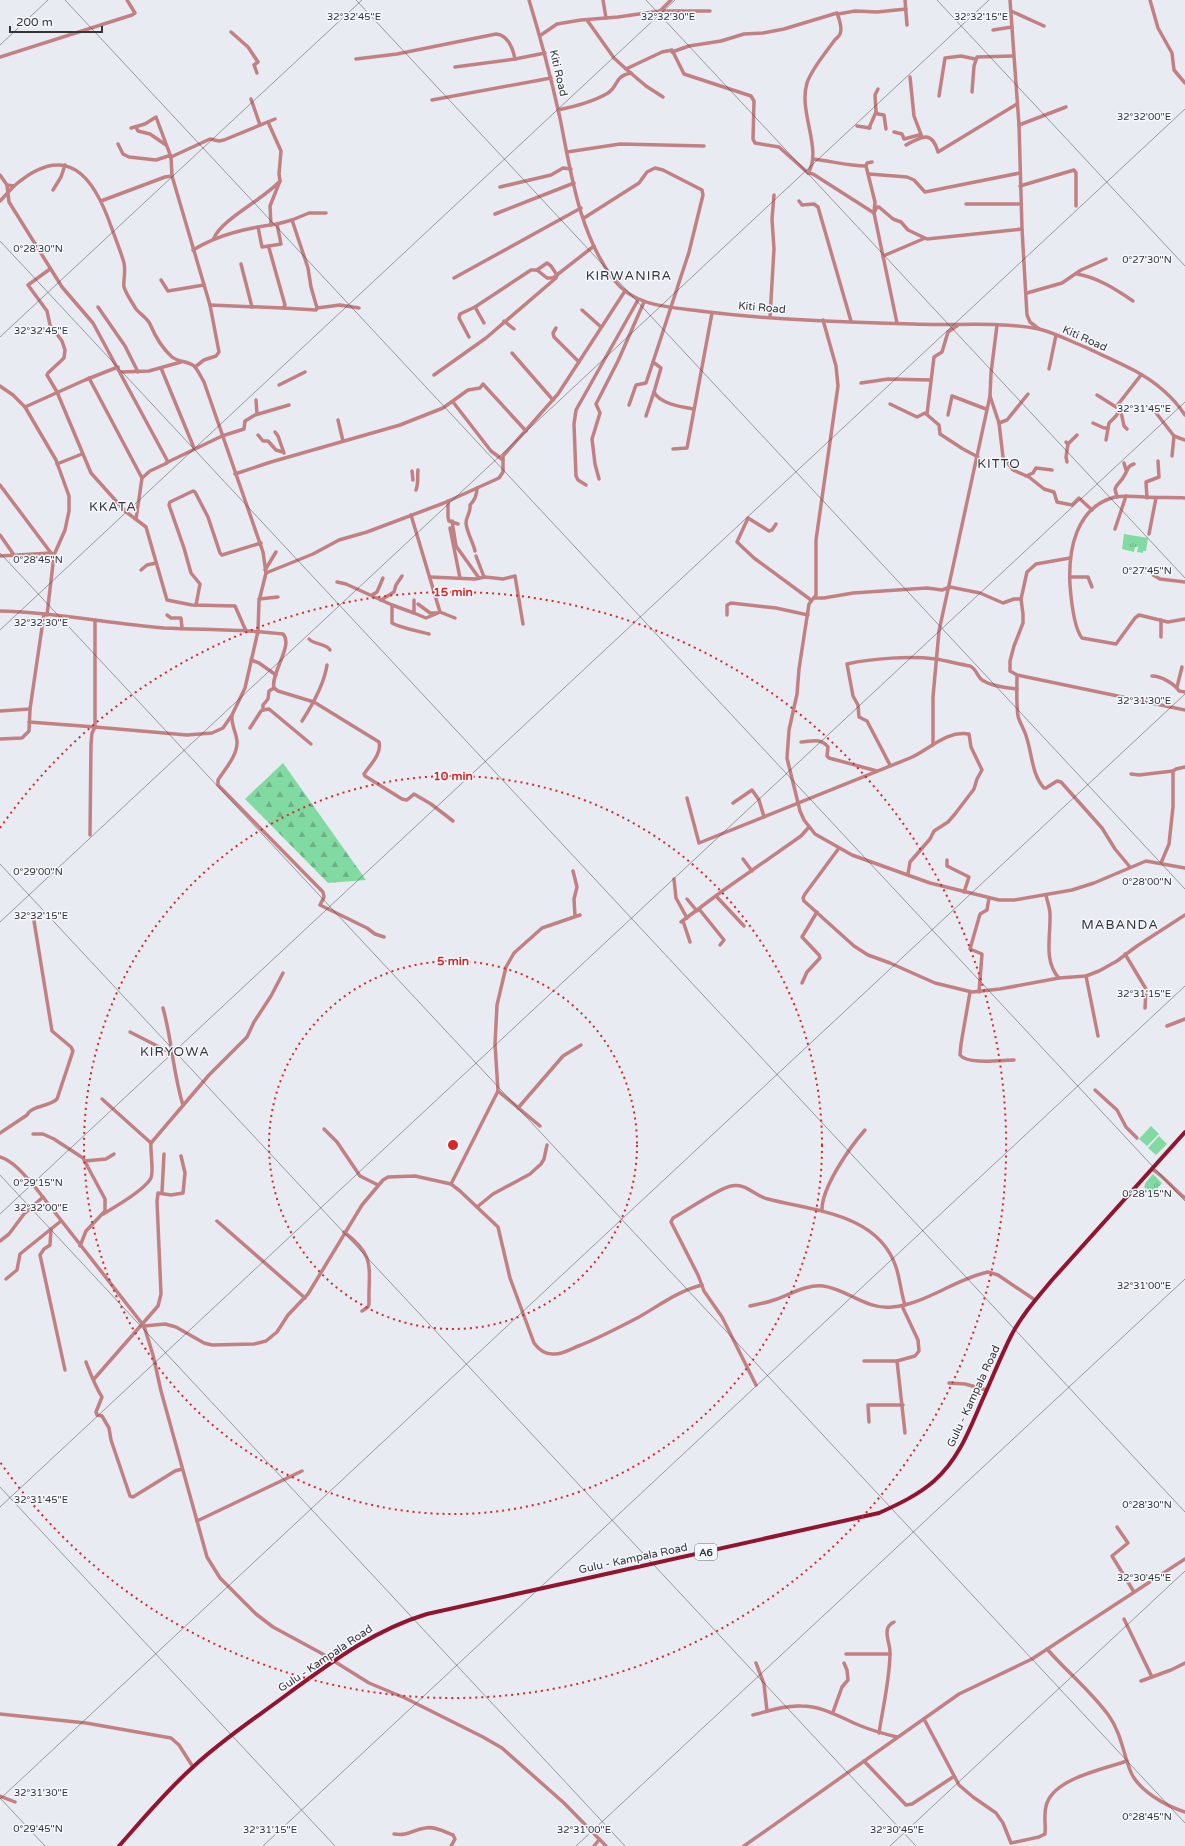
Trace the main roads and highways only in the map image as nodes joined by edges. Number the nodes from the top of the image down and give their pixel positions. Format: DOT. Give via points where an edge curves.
graph roads {
  1 [pos="1185,1132"];
  2 [pos="118,1846"];
  1 -- 2 [label="main road, Gulu - Kampala Road / A6" via="1035,1300 1012,1335 954,1458 923,1490 879,1513 427,1614 386,1629 334,1661 248,1723 193,1767"];
}
